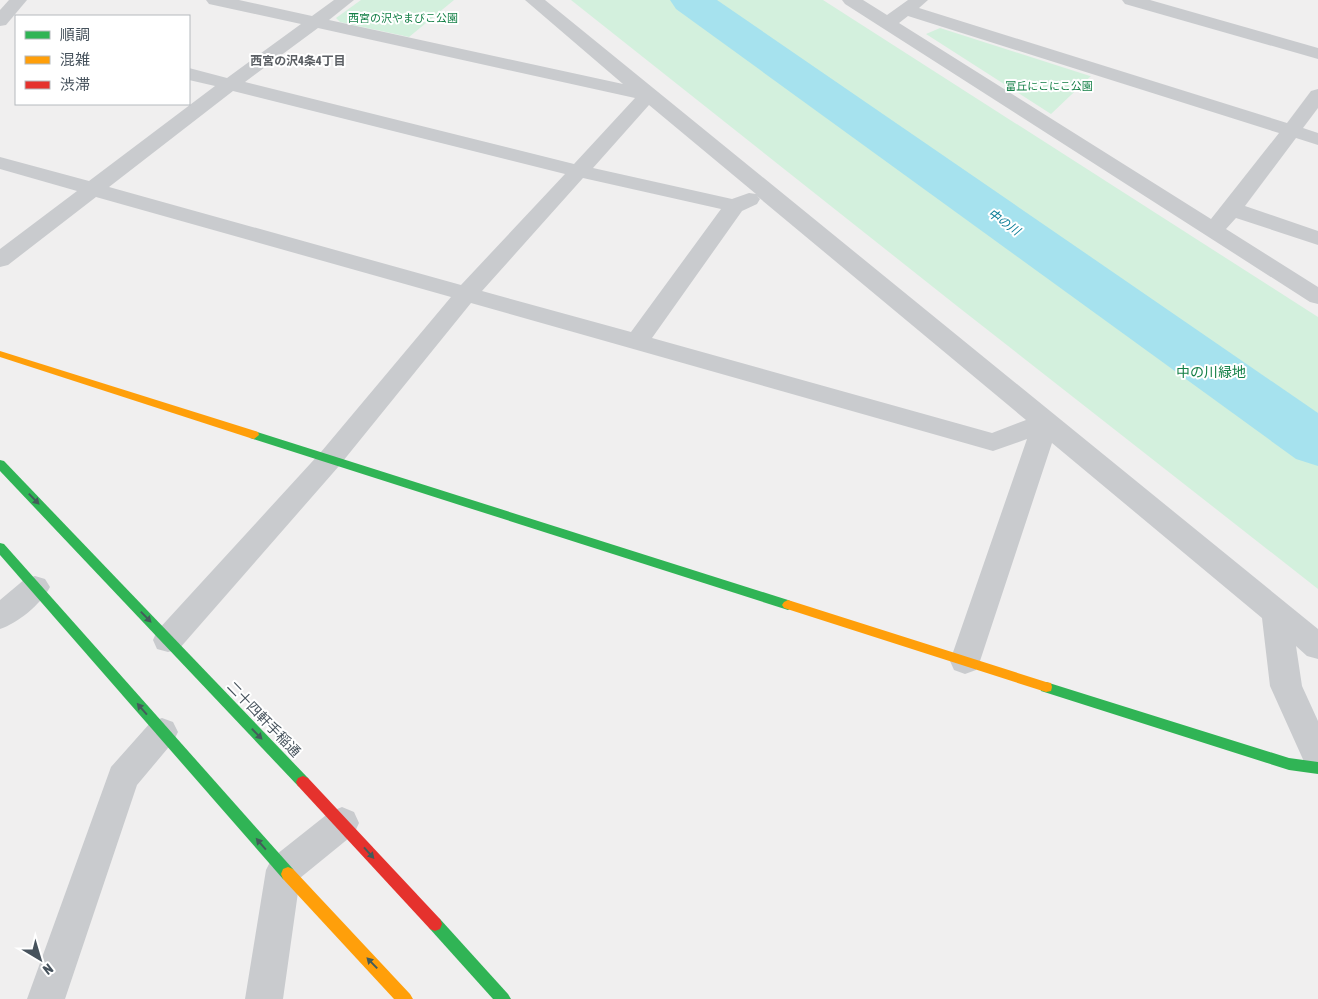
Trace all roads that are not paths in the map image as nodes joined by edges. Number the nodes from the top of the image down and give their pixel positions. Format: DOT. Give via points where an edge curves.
graph roads {
  1 [pos="18,0"];
  2 [pos="216,0"];
  3 [pos="345,0"];
  4 [pos="534,0"];
  5 [pos="850,0"];
  6 [pos="1131,0"];
  7 [pos="913,5"];
  8 [pos="316,22"];
  9 [pos="886,23"];
  10 [pos="5,26"];
  11 [pos="1318,54"];
  12 [pos="190,74"];
  13 [pos="230,84"];
  14 [pos="648,94"];
  15 [pos="1318,95"];
  16 [pos="1291,130"];
  17 [pos="1318,139"];
  18 [pos="0,163"];
  19 [pos="579,171"];
  20 [pos="94,189"];
  21 [pos="764,190"];
  22 [pos="734,206"];
  23 [pos="1232,208"];
  24 [pos="1214,229"];
  25 [pos="1318,238"];
  26 [pos="0,260"];
  27 [pos="466,294"];
  28 [pos="1318,297"];
  29 [pos="637,342"];
  30 [pos="0,354"];
  31 [pos="1046,423"];
  32 [pos="330,459"];
  33 [pos="0,464"];
  34 [pos="0,547"];
  35 [pos="35,587"];
  36 [pos="1276,612"];
  37 [pos="0,617"];
  38 [pos="168,640"];
  39 [pos="1318,647"];
  40 [pos="966,661"];
  41 [pos="162,732"];
  42 [pos="1318,756"];
  43 [pos="1318,768"];
  44 [pos="342,823"];
  45 [pos="284,870"];
  46 [pos="46,999"];
  47 [pos="264,999"];
  48 [pos="405,999"];
  49 [pos="503,999"];
  1 -- 10 [label="street"];
  2 -- 8 [label="street"];
  3 -- 8 [label="street"];
  4 -- 14 [label="street"];
  5 -- 9 [label="street"];
  6 -- 11 [label="street"];
  7 -- 9 [label="street"];
  7 -- 16 [label="street"];
  8 -- 13 [label="street"];
  8 -- 14 [label="street"];
  9 -- 24 [label="street"];
  12 -- 13 [label="street"];
  13 -- 19 [label="street"];
  13 -- 20 [label="street"];
  14 -- 19 [label="street"];
  14 -- 21 [label="street"];
  15 -- 16 [label="street"];
  16 -- 17 [label="street"];
  16 -- 23 [label="street"];
  18 -- 20 [label="street"];
  19 -- 22 [label="street"];
  19 -- 27 [label="street"];
  20 -- 26 [label="street"];
  20 -- 27 [label="street"];
  21 -- 22 [label="street"];
  21 -- 31 [label="street"];
  22 -- 29 [label="street"];
  23 -- 24 [label="street"];
  23 -- 25 [label="street"];
  24 -- 28 [label="street"];
  27 -- 29 [label="street"];
  27 -- 32 [label="street"];
  29 -- 31 [label="street" via="993,442"];
  30 -- 32 [label="street"];
  31 -- 36 [label="street"];
  31 -- 40 [label="street"];
  32 -- 38 [label="street"];
  32 -- 40 [label="street"];
  33 -- 38 [label="street, 二十四軒手稲通, one-way"];
  34 -- 35 [label="street"];
  35 -- 37 [label="street"];
  41 -- 35 [label="street, one-way"];
  36 -- 39 [label="street"];
  36 -- 42 [label="street" via="1286,686"];
  38 -- 44 [label="street, 二十四軒手稲通, one-way"];
  40 -- 43 [label="street" via="1289,764"];
  45 -- 41 [label="street, one-way"];
  41 -- 46 [label="street" via="123,777"];
  44 -- 45 [label="street"];
  44 -- 49 [label="street, 二十四軒手稲通, one-way"];
  45 -- 47 [label="street"];
  48 -- 45 [label="street, one-way"];
}
